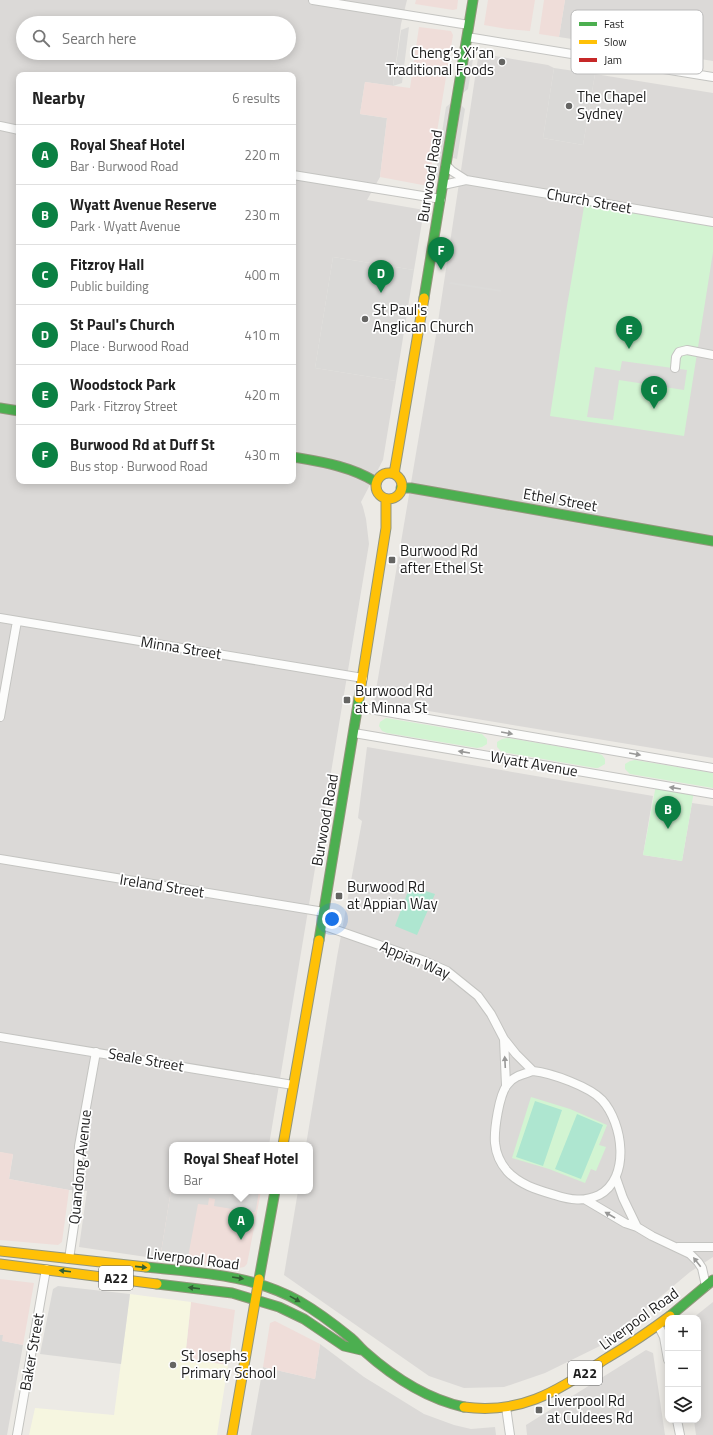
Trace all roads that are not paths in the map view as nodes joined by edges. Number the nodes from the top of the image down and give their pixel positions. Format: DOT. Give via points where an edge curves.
graph roads {
  1 [pos="313,0"];
  2 [pos="473,0"];
  3 [pos="349,3"];
  4 [pos="469,25"];
  5 [pos="467,37"];
  6 [pos="571,54"];
  7 [pos="695,74"];
  8 [pos="713,77"];
  9 [pos="0,126"];
  10 [pos="16,129"];
  11 [pos="446,165"];
  12 [pos="296,175"];
  13 [pos="466,180"];
  14 [pos="443,185"];
  15 [pos="441,199"];
  16 [pos="713,222"];
  17 [pos="713,354"];
  18 [pos="675,368"];
  19 [pos="0,408"];
  20 [pos="16,411"];
  21 [pos="296,458"];
  22 [pos="394,474"];
  23 [pos="376,482"];
  24 [pos="401,488"];
  25 [pos="386,499"];
  26 [pos="713,541"];
  27 [pos="0,618"];
  28 [pos="16,621"];
  29 [pos="363,678"];
  30 [pos="358,707"];
  31 [pos="0,718"];
  32 [pos="354,733"];
  33 [pos="713,768"];
  34 [pos="713,794"];
  35 [pos="0,859"];
  36 [pos="324,912"];
  37 [pos="322,925"];
  38 [pos="0,1037"];
  39 [pos="504,1039"];
  40 [pos="96,1052"];
  41 [pos="533,1071"];
  42 [pos="293,1085"];
  43 [pos="506,1085"];
  44 [pos="284,1142"];
  45 [pos="616,1178"];
  46 [pos="274,1194"];
  47 [pos="586,1200"];
  48 [pos="637,1227"];
  49 [pos="677,1247"];
  50 [pos="713,1247"];
  51 [pos="0,1251"];
  52 [pos="69,1259"];
  53 [pos="0,1264"];
  54 [pos="46,1269"];
  55 [pos="710,1283"];
  56 [pos="259,1284"];
  57 [pos="256,1300"];
  58 [pos="658,1325"];
  59 [pos="361,1350"];
  60 [pos="666,1351"];
  61 [pos="506,1407"];
  62 [pos="678,1423"];
  63 [pos="17,1435"];
  64 [pos="232,1435"];
  65 [pos="510,1435"];
  66 [pos="680,1435"];
  1 -- 3 [label="street"];
  2 -- 4 [label="main road, Burwood Road"];
  3 -- 4 [label="street"];
  4 -- 5 [label="main road, Burwood Road"];
  5 -- 6 [label="street"];
  5 -- 11 [label="main road, Burwood Road"];
  7 -- 8 [label="street"];
  9 -- 10 [label="street"];
  11 -- 13 [label="street, Church Street"];
  11 -- 14 [label="main road, Burwood Road"];
  12 -- 15 [label="street"];
  13 -- 14 [label="street, Church Street"];
  13 -- 16 [label="street, Church Street"];
  14 -- 15 [label="main road, Burwood Road"];
  15 -- 22 [label="main road, Burwood Road"];
  17 -- 18 [label="street" via="687,350 680,352 676,357"];
  19 -- 20 [label="main road"];
  21 -- 23 [label="main road" via="339,465 368,476"];
  22 -- 23 [label="main road" via="380,476"];
  22 -- 24 [label="main road" via="400,481"];
  23 -- 25 [label="main road" via="378,492"];
  24 -- 25 [label="main road" via="396,496"];
  24 -- 26 [label="main road, Ethel Street"];
  25 -- 29 [label="main road, Burwood Road" via="386,528"];
  27 -- 28 [label="street, Minna Street"];
  28 -- 29 [label="street, Minna Street"];
  28 -- 31 [label="street"];
  29 -- 30 [label="main road, Burwood Road"];
  30 -- 32 [label="main road, Burwood Road"];
  30 -- 33 [label="street, Wyatt Avenue, one-way"];
  34 -- 32 [label="street, Wyatt Avenue, one-way"];
  32 -- 36 [label="main road, Burwood Road"];
  35 -- 36 [label="street, Ireland Street"];
  36 -- 37 [label="main road, Burwood Road"];
  37 -- 39 [label="street, Appian Way" via="447,971 485,1004"];
  37 -- 42 [label="main road, Burwood Road"];
  38 -- 40 [label="street, Seale Street"];
  39 -- 41 [label="street, Appian Way"];
  43 -- 39 [label="street, Appian Way, one-way"];
  40 -- 42 [label="street, Seale Street"];
  40 -- 52 [label="street, Quandong Avenue" via="79,1146 77,1205"];
  41 -- 43 [label="street" via="513,1078"];
  41 -- 45 [label="street" via="558,1076 602,1100 616,1124 621,1150"];
  42 -- 44 [label="main road, Burwood Road"];
  43 -- 47 [label="street, Appian Way" via="501,1096 495,1134 495,1144 502,1164 517,1180 528,1186 561,1197"];
  45 -- 47 [label="street" via="602,1193"];
  45 -- 48 [label="street"];
  46 -- 56 [label="main road"];
  48 -- 47 [label="street, Appian Way, one-way" via="625,1223"];
  48 -- 49 [label="street, Appian Way"];
  49 -- 50 [label="street, Appian Way"];
  55 -- 49 [label="street, Appian Way, one-way" via="698,1262"];
  51 -- 52 [label="main road, Liverpool Road / A22"];
  52 -- 56 [label="main road, Liverpool Road / A22, one-way" via="239,1278"];
  53 -- 54 [label="main road, Liverpool Road / A22"];
  57 -- 54 [label="main road, Liverpool Road / A22, one-way" via="232,1293"];
  54 -- 63 [label="street, Baker Street"];
  55 -- 58 [label="main road, Liverpool Road / A22"];
  56 -- 57 [label="main road"];
  56 -- 59 [label="main road, Liverpool Road / A22, one-way" via="308,1306 352,1338"];
  57 -- 59 [label="main road, Liverpool Road / A22" via="304,1318 344,1346"];
  57 -- 64 [label="main road"];
  58 -- 60 [label="street" via="664,1337"];
  58 -- 61 [label="main road, Liverpool Road / A22" via="553,1392 516,1406"];
  59 -- 61 [label="main road, Liverpool Road / A22" via="429,1396 469,1408"];
  61 -- 65 [label="street"];
  62 -- 66 [label="street"];
}
